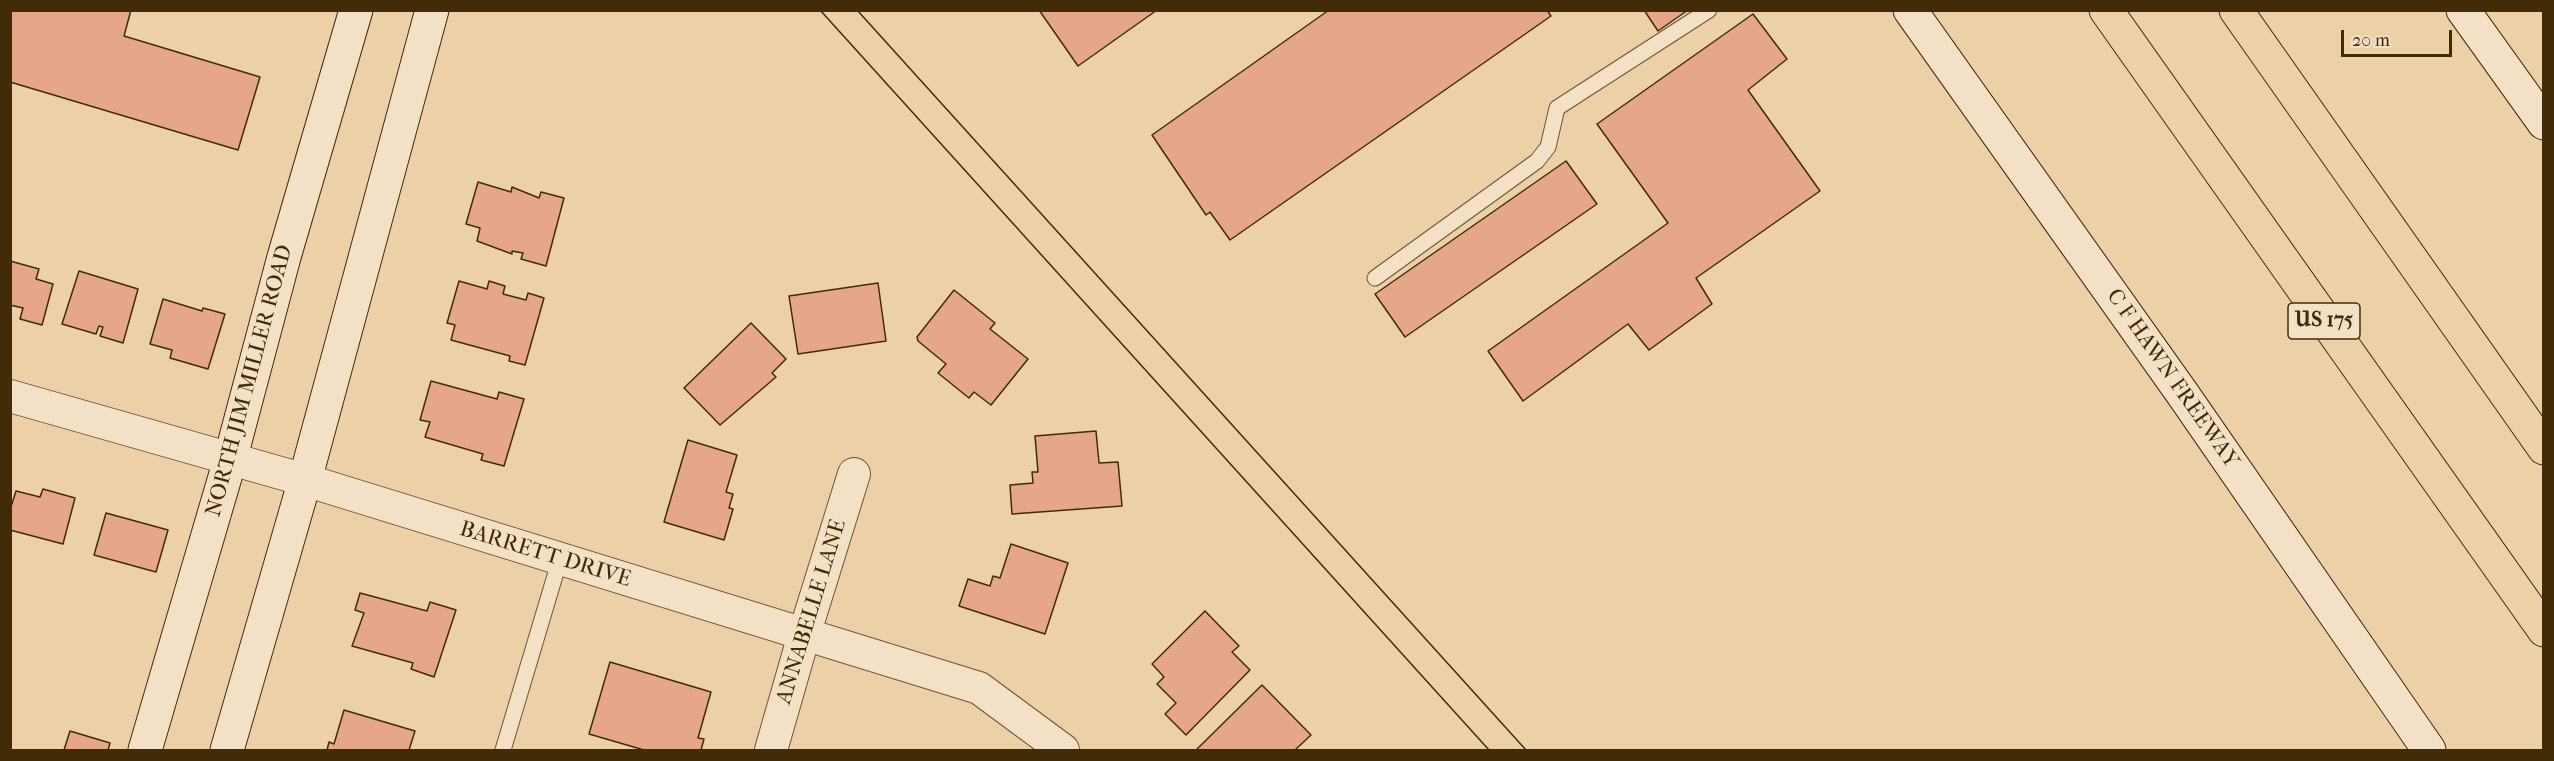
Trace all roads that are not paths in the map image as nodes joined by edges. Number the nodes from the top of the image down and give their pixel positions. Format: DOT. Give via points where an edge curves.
graph roads {
  1 [pos="356,10"];
  2 [pos="432,10"];
  3 [pos="1709,10"];
  4 [pos="1911,10"];
  5 [pos="2106,10"];
  6 [pos="2463,10"];
  7 [pos="2239,13"];
  8 [pos="2544,123"];
  9 [pos="1375,278"];
  10 [pos="10,396"];
  11 [pos="2544,448"];
  12 [pos="230,460"];
  13 [pos="854,474"];
  14 [pos="305,480"];
  15 [pos="560,559"];
  16 [pos="2544,630"];
  17 [pos="804,635"];
  18 [pos="145,750"];
  19 [pos="227,750"];
  20 [pos="503,750"];
  21 [pos="771,750"];
  22 [pos="1063,750"];
  23 [pos="2429,750"];
  1 -- 12 [label="main road, NORTH JIM MILLER ROAD"];
  2 -- 14 [label="main road"];
  3 -- 9 [label="lane" via="1557,108 1548,147 1537,161"];
  4 -- 23 [label="main road, C F HAWN FREEWAY"];
  5 -- 16 [label="highway, US 175"];
  6 -- 8 [label="main road"];
  7 -- 11 [label="highway"];
  10 -- 12 [label="street, BARRETT DRIVE"];
  12 -- 14 [label="street, BARRETT DRIVE"];
  12 -- 18 [label="main road, NORTH JIM MILLER ROAD"];
  13 -- 17 [label="street, ANNABELLE LANE"];
  14 -- 15 [label="street, BARRETT DRIVE"];
  14 -- 19 [label="main road"];
  15 -- 17 [label="street, BARRETT DRIVE"];
  15 -- 20 [label="lane"];
  17 -- 21 [label="street, ANNABELLE LANE"];
  17 -- 22 [label="street, BARRETT DRIVE" via="979,688"];
}
